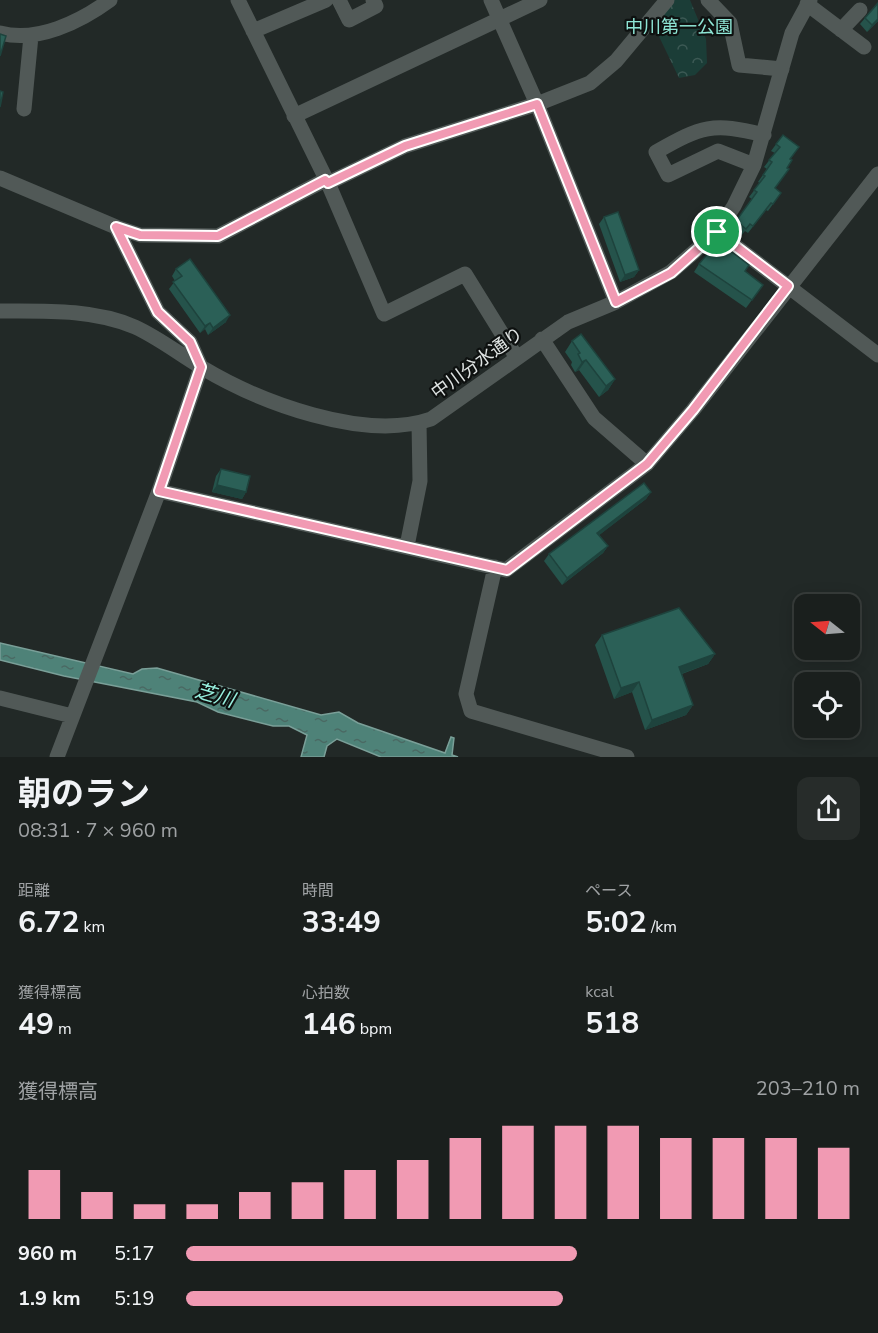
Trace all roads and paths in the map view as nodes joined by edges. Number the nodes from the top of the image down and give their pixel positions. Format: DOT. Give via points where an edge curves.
graph roads {
  1 [pos="110,0"];
  2 [pos="238,0"];
  3 [pos="326,0"];
  4 [pos="339,0"];
  5 [pos="373,0"];
  6 [pos="491,0"];
  7 [pos="540,0"];
  8 [pos="667,0"];
  9 [pos="708,0"];
  10 [pos="808,2"];
  11 [pos="860,10"];
  12 [pos="502,19"];
  13 [pos="841,30"];
  14 [pos="253,31"];
  15 [pos="0,33"];
  16 [pos="31,36"];
  17 [pos="864,47"];
  18 [pos="782,69"];
  19 [pos="537,104"];
  20 [pos="24,110"];
  21 [pos="294,116"];
  22 [pos="764,135"];
  23 [pos="754,165"];
  24 [pos="878,174"];
  25 [pos="0,178"];
  26 [pos="326,182"];
  27 [pos="116,227"];
  28 [pos="717,232"];
  29 [pos="788,286"];
  30 [pos="616,302"];
  31 [pos="0,311"];
  32 [pos="542,339"];
  33 [pos="878,355"];
  34 [pos="517,358"];
  35 [pos="201,367"];
  36 [pos="419,423"];
  37 [pos="647,464"];
  38 [pos="159,491"];
  39 [pos="407,546"];
  40 [pos="495,567"];
  41 [pos="0,698"];
  42 [pos="73,712"];
  43 [pos="57,757"];
  44 [pos="627,757"];
  1 -- 16 [label="street" via="96,10"];
  2 -- 14 [label="street"];
  3 -- 14 [label="street"];
  4 -- 5 [label="street" via="349,20 376,6"];
  6 -- 12 [label="street"];
  7 -- 12 [label="street"];
  8 -- 19 [label="street" via="616,61 590,83"];
  9 -- 18 [label="street" via="729,23 739,65"];
  10 -- 13 [label="street"];
  10 -- 18 [label="street, 中川分水通り" via="792,33"];
  11 -- 13 [label="street"];
  12 -- 19 [label="street"];
  12 -- 21 [label="street"];
  13 -- 17 [label="street"];
  14 -- 21 [label="street"];
  15 -- 16 [label="street"];
  16 -- 20 [label="street"];
  18 -- 22 [label="street, 中川分水通り"];
  19 -- 26 [label="street" via="405,146"];
  19 -- 30 [label="street"];
  21 -- 26 [label="street"];
  22 -- 23 [label="street, 中川分水通り"];
  22 -- 23 [label="street" via="721,126 693,131 656,152 668,175 718,152"];
  23 -- 28 [label="street, 中川分水通り" via="735,206"];
  24 -- 29 [label="street"];
  25 -- 27 [label="street"];
  26 -- 27 [label="street" via="218,236 140,235"];
  26 -- 34 [label="street" via="384,315 465,274"];
  27 -- 35 [label="street" via="158,312 190,342"];
  28 -- 29 [label="street"];
  28 -- 30 [label="street, 中川分水通り" via="671,273"];
  29 -- 33 [label="street"];
  29 -- 37 [label="street"];
  30 -- 32 [label="street, 中川分水通り" via="568,322"];
  31 -- 35 [label="street, 中川分水通り" via="110,319 134,327"];
  32 -- 34 [label="street, 中川分水通り"];
  32 -- 37 [label="street" via="594,417"];
  34 -- 36 [label="street, 中川分水通り" via="445,411"];
  35 -- 36 [label="street, 中川分水通り" via="251,393 298,410 390,427"];
  35 -- 38 [label="street"];
  36 -- 39 [label="street" via="420,481"];
  37 -- 40 [label="street" via="507,570"];
  38 -- 39 [label="street"];
  38 -- 42 [label="street"];
  39 -- 40 [label="street"];
  40 -- 44 [label="street" via="466,694 471,711"];
  41 -- 42 [label="street"];
  42 -- 43 [label="street"];
}
